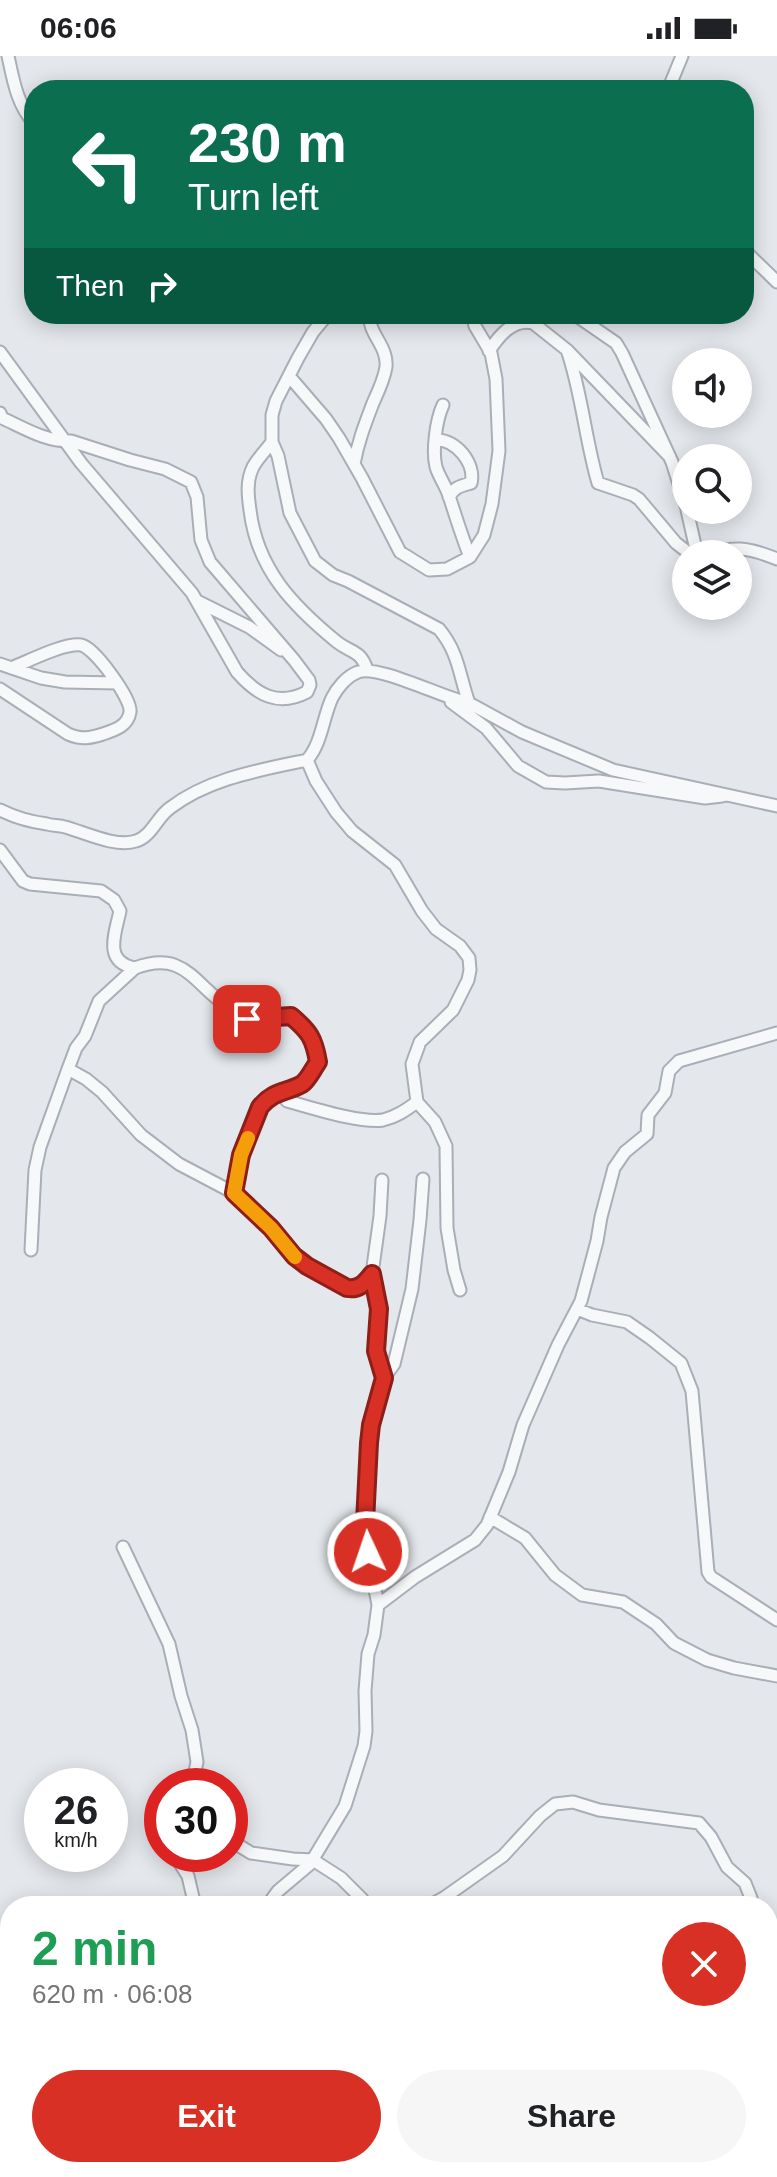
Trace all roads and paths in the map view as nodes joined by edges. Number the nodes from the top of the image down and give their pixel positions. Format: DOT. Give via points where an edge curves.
graph roads {
  1 [pos="8,56"];
  2 [pos="682,56"];
  3 [pos="672,80"];
  4 [pos="24,109"];
  5 [pos="754,260"];
  6 [pos="777,282"];
  7 [pos="320,324"];
  8 [pos="370,324"];
  9 [pos="474,324"];
  10 [pos="519,324"];
  11 [pos="534,324"];
  12 [pos="588,324"];
  13 [pos="567,350"];
  14 [pos="489,351"];
  15 [pos="0,352"];
  16 [pos="289,376"];
  17 [pos="443,405"];
  18 [pos="0,413"];
  19 [pos="436,440"];
  20 [pos="65,441"];
  21 [pos="272,442"];
  22 [pos="670,457"];
  23 [pos="672,463"];
  24 [pos="354,464"];
  25 [pos="449,497"];
  26 [pos="673,540"];
  27 [pos="752,551"];
  28 [pos="470,557"];
  29 [pos="777,559"];
  30 [pos="197,601"];
  31 [pos="294,660"];
  32 [pos="6,666"];
  33 [pos="367,670"];
  34 [pos="117,683"];
  35 [pos="0,689"];
  36 [pos="441,694"];
  37 [pos="469,703"];
  38 [pos="307,760"];
  39 [pos="732,795"];
  40 [pos="777,806"];
  41 [pos="0,810"];
  42 [pos="0,850"];
  43 [pos="135,968"];
  44 [pos="777,1033"];
  45 [pos="68,1069"];
  46 [pos="280,1091"];
  47 [pos="417,1102"];
  48 [pos="423,1179"];
  49 [pos="382,1180"];
  50 [pos="234,1193"];
  51 [pos="31,1250"];
  52 [pos="372,1274"];
  53 [pos="460,1290"];
  54 [pos="577,1309"];
  55 [pos="384,1378"];
  56 [pos="490,1517"];
  57 [pos="123,1547"];
  58 [pos="378,1605"];
  59 [pos="777,1620"];
  60 [pos="777,1676"];
  61 [pos="196,1768"];
  62 [pos="248,1851"];
  63 [pos="313,1860"];
  64 [pos="185,1872"];
  65 [pos="193,1896"];
  66 [pos="274,1896"];
  67 [pos="359,1896"];
  68 [pos="446,1896"];
  69 [pos="750,1896"];
  1 -- 4 [label="street"];
  2 -- 3 [label="street"];
  5 -- 6 [label="street"];
  7 -- 16 [label="street"];
  8 -- 24 [label="street" via="384,349 386,366"];
  9 -- 14 [label="street"];
  10 -- 14 [label="street" via="504,331"];
  11 -- 13 [label="street"];
  12 -- 22 [label="street" via="616,343"];
  13 -- 22 [label="street"];
  13 -- 26 [label="street" via="598,483 639,499"];
  14 -- 28 [label="street" via="496,379 499,451 484,535"];
  15 -- 20 [label="street"];
  16 -- 21 [label="street" via="272,415"];
  16 -- 24 [label="street" via="326,419"];
  17 -- 19 [label="street"];
  18 -- 20 [label="street" via="33,433"];
  19 -- 25 [label="street" via="436,469"];
  19 -- 25 [label="street" via="455,446 471,468 471,483"];
  20 -- 30 [label="street"];
  20 -- 31 [label="street" via="165,469 191,482 210,562"];
  21 -- 33 [label="street" via="253,467 247,491 261,554 284,593 339,644 361,656"];
  21 -- 37 [label="street" via="290,513 315,561 439,629 457,658"];
  22 -- 23 [label="street"];
  24 -- 28 [label="street" via="400,552 429,570 447,569"];
  25 -- 28 [label="street"];
  27 -- 29 [label="street"];
  30 -- 31 [label="street" via="249,627"];
  30 -- 31 [label="street" via="237,672 254,690 281,699 307,692 309,680"];
  32 -- 34 [label="street" via="65,682"];
  32 -- 34 [label="street" via="79,645 87,647"];
  33 -- 36 [label="street"];
  33 -- 38 [label="street" via="339,686"];
  34 -- 35 [label="street" via="130,716 118,729 86,739 68,734"];
  36 -- 37 [label="street"];
  36 -- 39 [label="street" via="477,719 518,766 546,782 599,781 705,798"];
  37 -- 39 [label="street" via="613,770"];
  38 -- 41 [label="street" via="208,786 170,807 148,834 134,842 92,837"];
  38 -- 47 [label="street" via="336,812 395,865 436,929 469,958 468,980 453,1010 420,1042 414,1056"];
  39 -- 40 [label="street"];
  42 -- 43 [label="street" via="23,881 101,891 114,900 120,911 114,955"];
  43 -- 45 [label="street" via="99,1001"];
  43 -- 46 [label="street" via="164,961 247,1019 291,1016 306,1028 318,1062 304,1083"];
  44 -- 54 [label="street" via="679,1061 669,1071 665,1093 648,1115 647,1134 614,1168"];
  45 -- 50 [label="street" via="102,1092 141,1135 179,1164"];
  45 -- 51 [label="street" via="35,1170"];
  46 -- 47 [label="street" via="287,1101 374,1121 394,1117"];
  46 -- 50 [label="street" via="260,1107 241,1155"];
  47 -- 53 [label="street" via="435,1122 446,1146 447,1228"];
  48 -- 55 [label="street" via="412,1289 394,1364"];
  49 -- 52 [label="street"];
  50 -- 52 [label="street" via="307,1266 354,1289"];
  52 -- 55 [label="street" via="379,1309 376,1351"];
  54 -- 56 [label="street" via="523,1425"];
  54 -- 59 [label="street" via="627,1322 681,1363 692,1391 708,1572"];
  55 -- 58 [label="street" via="370,1434 365,1522"];
  56 -- 58 [label="street" via="475,1540"];
  56 -- 60 [label="street" via="525,1538 555,1575 582,1595 623,1602 674,1643 707,1660"];
  57 -- 61 [label="street" via="169,1644 192,1730"];
  58 -- 63 [label="street" via="368,1654 364,1746 345,1806"];
  62 -- 63 [label="street"];
  63 -- 66 [label="street"];
  63 -- 67 [label="street"];
  64 -- 65 [label="street"];
  68 -- 69 [label="street" via="503,1856 555,1804 573,1802 699,1823"];
}
